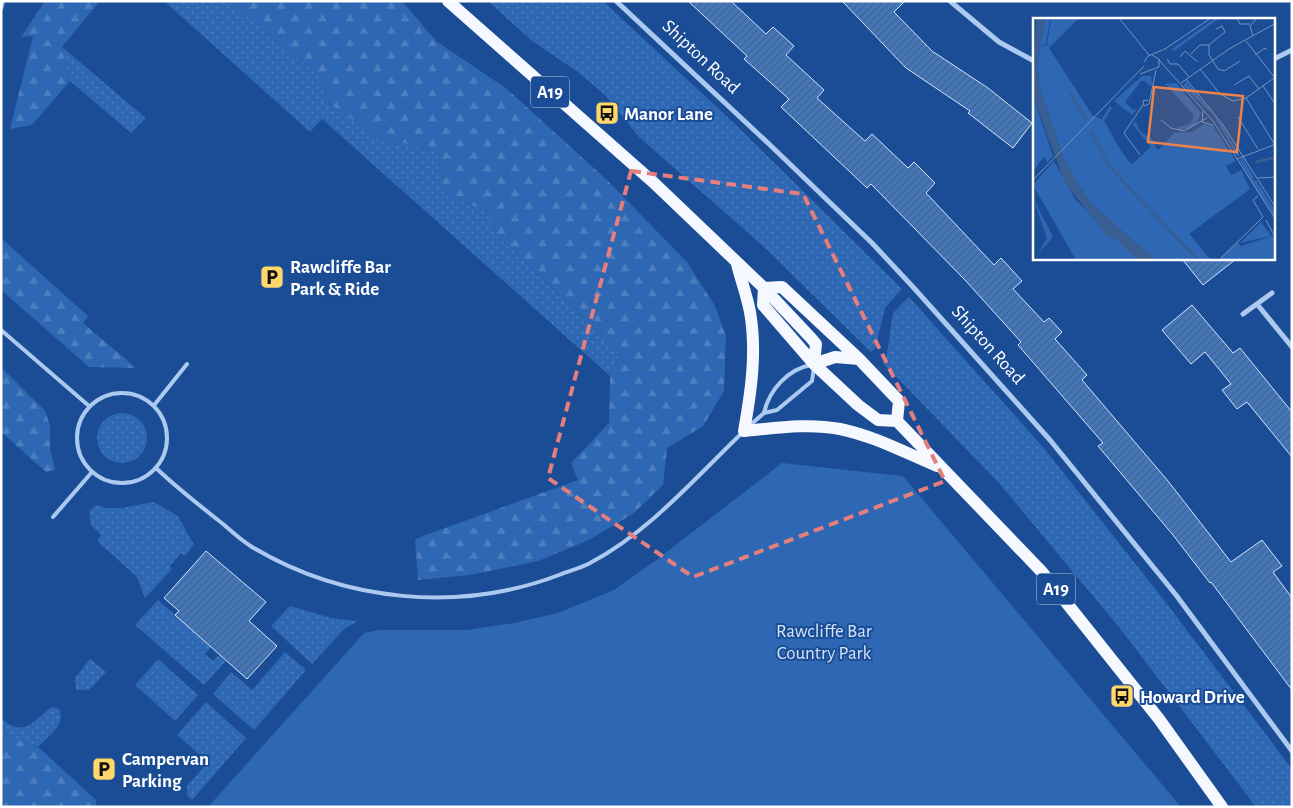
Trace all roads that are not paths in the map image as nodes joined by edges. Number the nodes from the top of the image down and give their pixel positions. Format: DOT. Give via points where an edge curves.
graph roads {
  1 [pos="2,1"];
  2 [pos="448,1"];
  3 [pos="616,1"];
  4 [pos="950,1"];
  5 [pos="1,8"];
  6 [pos="1292,50"];
  7 [pos="1276,58"];
  8 [pos="1033,60"];
  9 [pos="737,264"];
  10 [pos="764,288"];
  11 [pos="1272,293"];
  12 [pos="1257,304"];
  13 [pos="1243,314"];
  14 [pos="1,330"];
  15 [pos="1292,347"];
  16 [pos="860,359"];
  17 [pos="186,364"];
  18 [pos="814,364"];
  19 [pos="155,404"];
  20 [pos="89,406"];
  21 [pos="764,413"];
  22 [pos="897,421"];
  23 [pos="744,431"];
  24 [pos="156,468"];
  25 [pos="942,468"];
  26 [pos="92,472"];
  27 [pos="53,517"];
  28 [pos="1292,750"];
  29 [pos="1222,807"];
  1 -- 5 [label="lane"];
  2 -- 9 [label="main road, A19" via="653,182"];
  3 -- 28 [label="street, Shipton Road" via="865,236 1050,440 1176,595"];
  4 -- 8 [label="street" via="999,42"];
  6 -- 7 [label="street"];
  9 -- 10 [label="main road, A19"];
  9 -- 23 [label="main road" via="750,313 753,349 750,400"];
  10 -- 16 [label="main road" via="782,287"];
  10 -- 18 [label="main road" via="763,305"];
  11 -- 12 [label="street"];
  12 -- 13 [label="street"];
  12 -- 15 [label="street"];
  14 -- 20 [label="lane"];
  16 -- 18 [label="main road" via="835,357"];
  16 -- 22 [label="main road" via="899,401"];
  17 -- 19 [label="lane"];
  18 -- 21 [label="lane" via="800,366 777,385 767,399"];
  18 -- 21 [label="lane" via="812,381 778,410"];
  18 -- 22 [label="main road" via="878,420"];
  19 -- 20 [label="lane" via="142,396 127,393 110,394"];
  19 -- 24 [label="lane" via="165,420 168,439 166,454"];
  20 -- 26 [label="lane" via="82,416 77,441 82,460"];
  21 -- 23 [label="lane"];
  22 -- 25 [label="main road, A19"];
  23 -- 24 [label="lane" via="643,528 590,563 504,592 459,597 410,597 364,592 305,572 252,547"];
  23 -- 25 [label="main road" via="784,427 840,429 868,437"];
  24 -- 26 [label="lane" via="140,480 125,484 109,482"];
  25 -- 29 [label="main road, A19" via="1042,572 1159,719"];
  26 -- 27 [label="lane"];
}
